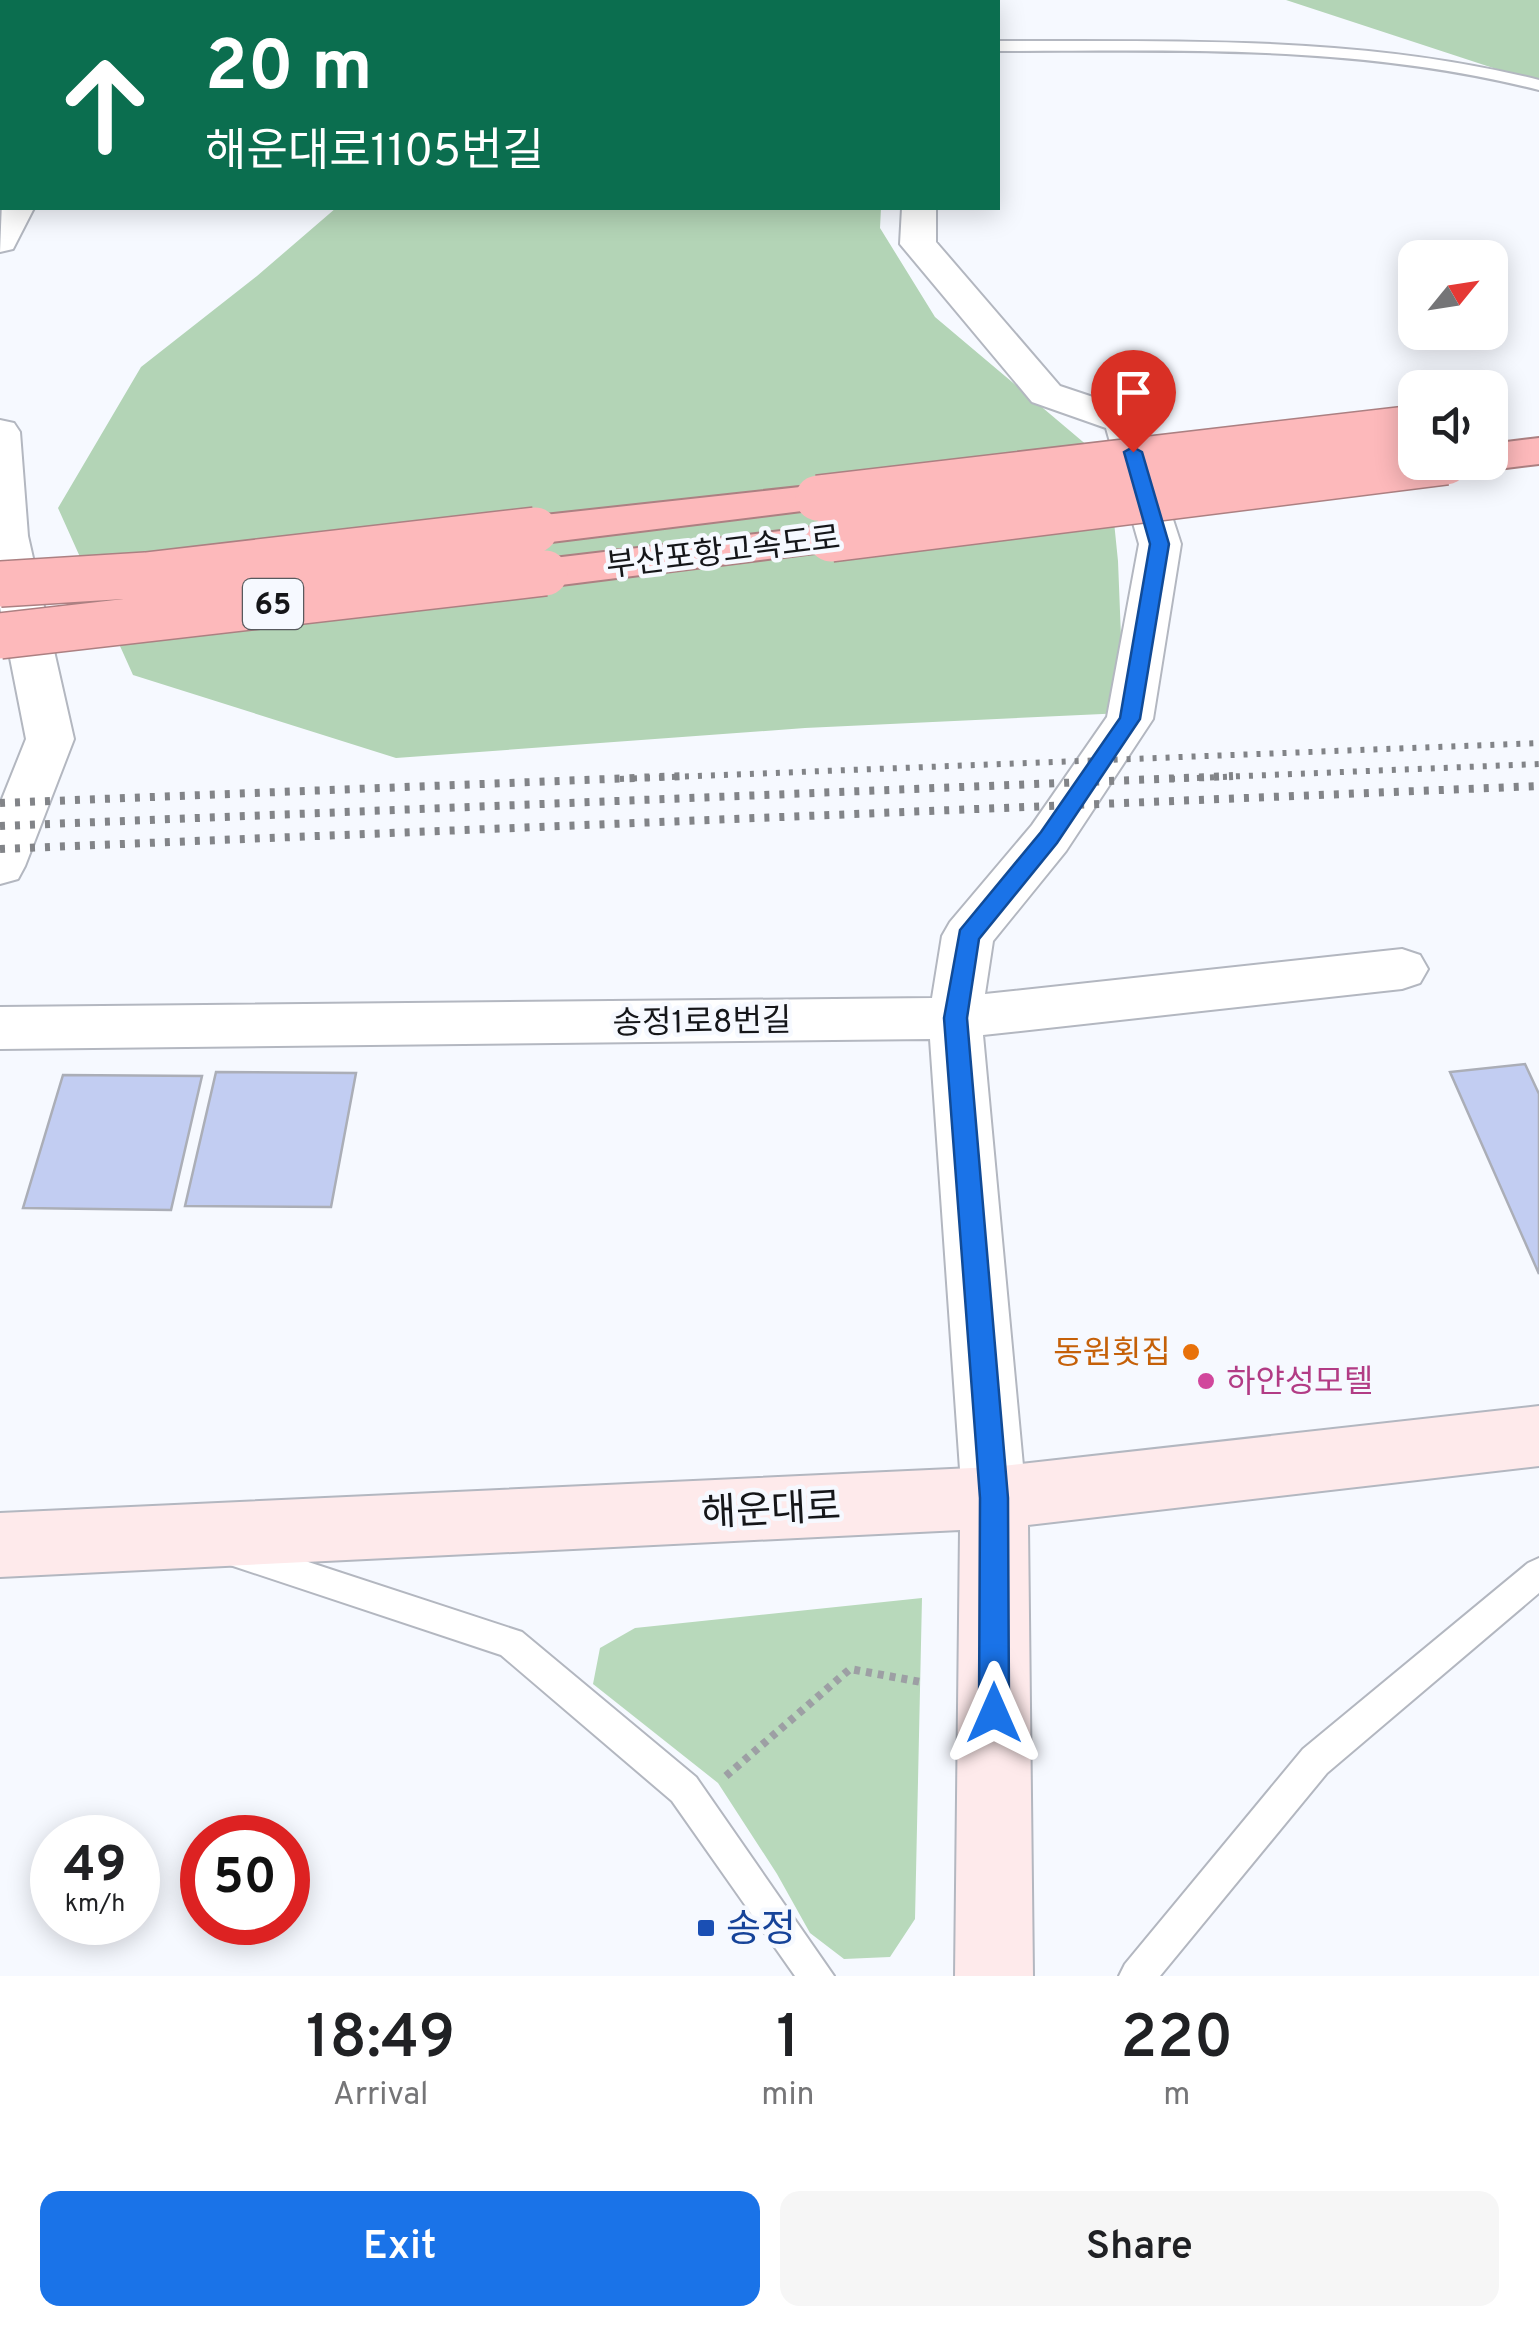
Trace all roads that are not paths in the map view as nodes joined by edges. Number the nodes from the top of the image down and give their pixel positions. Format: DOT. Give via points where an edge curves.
graph roads {
  1 [pos="1000,46"];
  2 [pos="1539,86"];
  3 [pos="15,210"];
  4 [pos="919,210"];
  5 [pos="0,241"];
  6 [pos="1539,414"];
  7 [pos="1508,417"];
  8 [pos="1398,431"];
  9 [pos="0,432"];
  10 [pos="1539,451"];
  11 [pos="1508,455"];
  12 [pos="1398,466"];
  13 [pos="824,518"];
  14 [pos="540,552"];
  15 [pos="0,584"];
  16 [pos="0,636"];
  17 [pos="0,866"];
  18 [pos="1402,969"];
  19 [pos="955,1018"];
  20 [pos="0,1028"];
  21 [pos="1539,1436"];
  22 [pos="994,1498"];
  23 [pos="182,1536"];
  24 [pos="0,1544"];
  25 [pos="1539,1573"];
  26 [pos="816,1976"];
  27 [pos="994,1976"];
  28 [pos="1137,1976"];
  1 -- 2 [label="lane" via="1326,50 1447,63"];
  3 -- 5 [label="street"];
  4 -- 19 [label="street" via="918,244 1046,394 1124,421 1160,544 1130,719 1049,838 968,936"];
  6 -- 7 [label="highway"];
  8 -- 13 [label="highway, 부산포항고속도로 / 65, bridge"];
  9 -- 17 [label="street" via="7,536 50,738"];
  10 -- 11 [label="highway"];
  12 -- 13 [label="highway, 부산포항고속도로 / 65, bridge"];
  13 -- 14 [label="highway, 부산포항고속도로 / 65"];
  14 -- 15 [label="highway, 부산포항고속도로 / 65, bridge"];
  14 -- 16 [label="highway, 부산포항고속도로 / 65, bridge"];
  18 -- 19 [label="street, 송정1로8번길"];
  19 -- 20 [label="street, 송정1로8번길"];
  19 -- 22 [label="street"];
  21 -- 22 [label="main road, 해운대로"];
  22 -- 23 [label="main road, 해운대로"];
  22 -- 27 [label="main road"];
  23 -- 24 [label="main road, 해운대로"];
  23 -- 26 [label="lane" via="511,1643 684,1789"];
  25 -- 28 [label="lane" via="1316,1761"];
}
